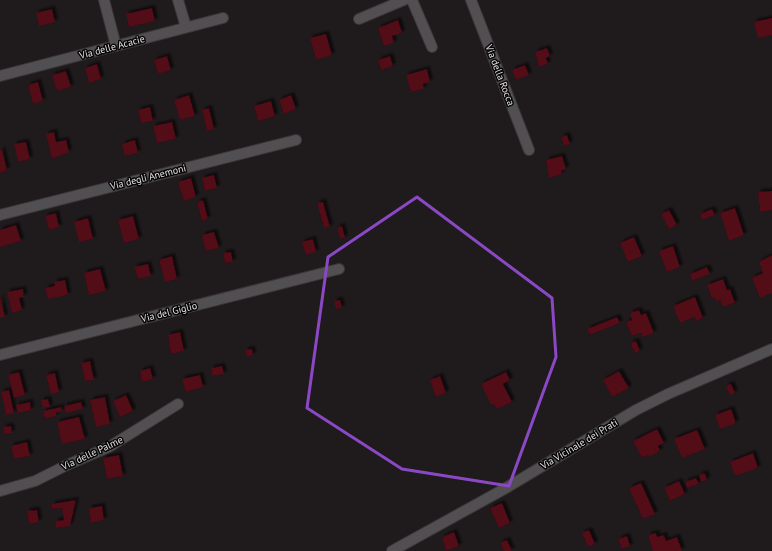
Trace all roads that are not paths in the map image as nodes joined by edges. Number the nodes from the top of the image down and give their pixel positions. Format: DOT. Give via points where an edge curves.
graph roads {
  1 [pos="104,0"];
  2 [pos="178,0"];
  3 [pos="404,0"];
  4 [pos="412,0"];
  5 [pos="472,0"];
  6 [pos="383,5"];
  7 [pos="223,18"];
  8 [pos="359,19"];
  9 [pos="186,27"];
  10 [pos="116,46"];
  11 [pos="432,47"];
  12 [pos="0,76"];
  13 [pos="296,140"];
  14 [pos="529,150"];
  15 [pos="0,215"];
  16 [pos="339,269"];
  17 [pos="772,349"];
  18 [pos="0,355"];
  19 [pos="178,404"];
  20 [pos="0,491"];
  21 [pos="392,551"];
  1 -- 10 [label="street"];
  2 -- 9 [label="street"];
  3 -- 6 [label="street"];
  4 -- 11 [label="street"];
  5 -- 14 [label="street, Via della Rocca"];
  6 -- 8 [label="street"];
  7 -- 9 [label="street, Via delle Acacie"];
  9 -- 10 [label="street, Via delle Acacie"];
  10 -- 12 [label="street, Via delle Acacie"];
  13 -- 15 [label="street, Via degli Anemoni"];
  16 -- 18 [label="street, Via del Giglio"];
  17 -- 21 [label="street, Via Vicinale dei Prati" via="640,408 506,488"];
  19 -- 20 [label="street, Via delle Palme" via="102,451 35,481"];
}
